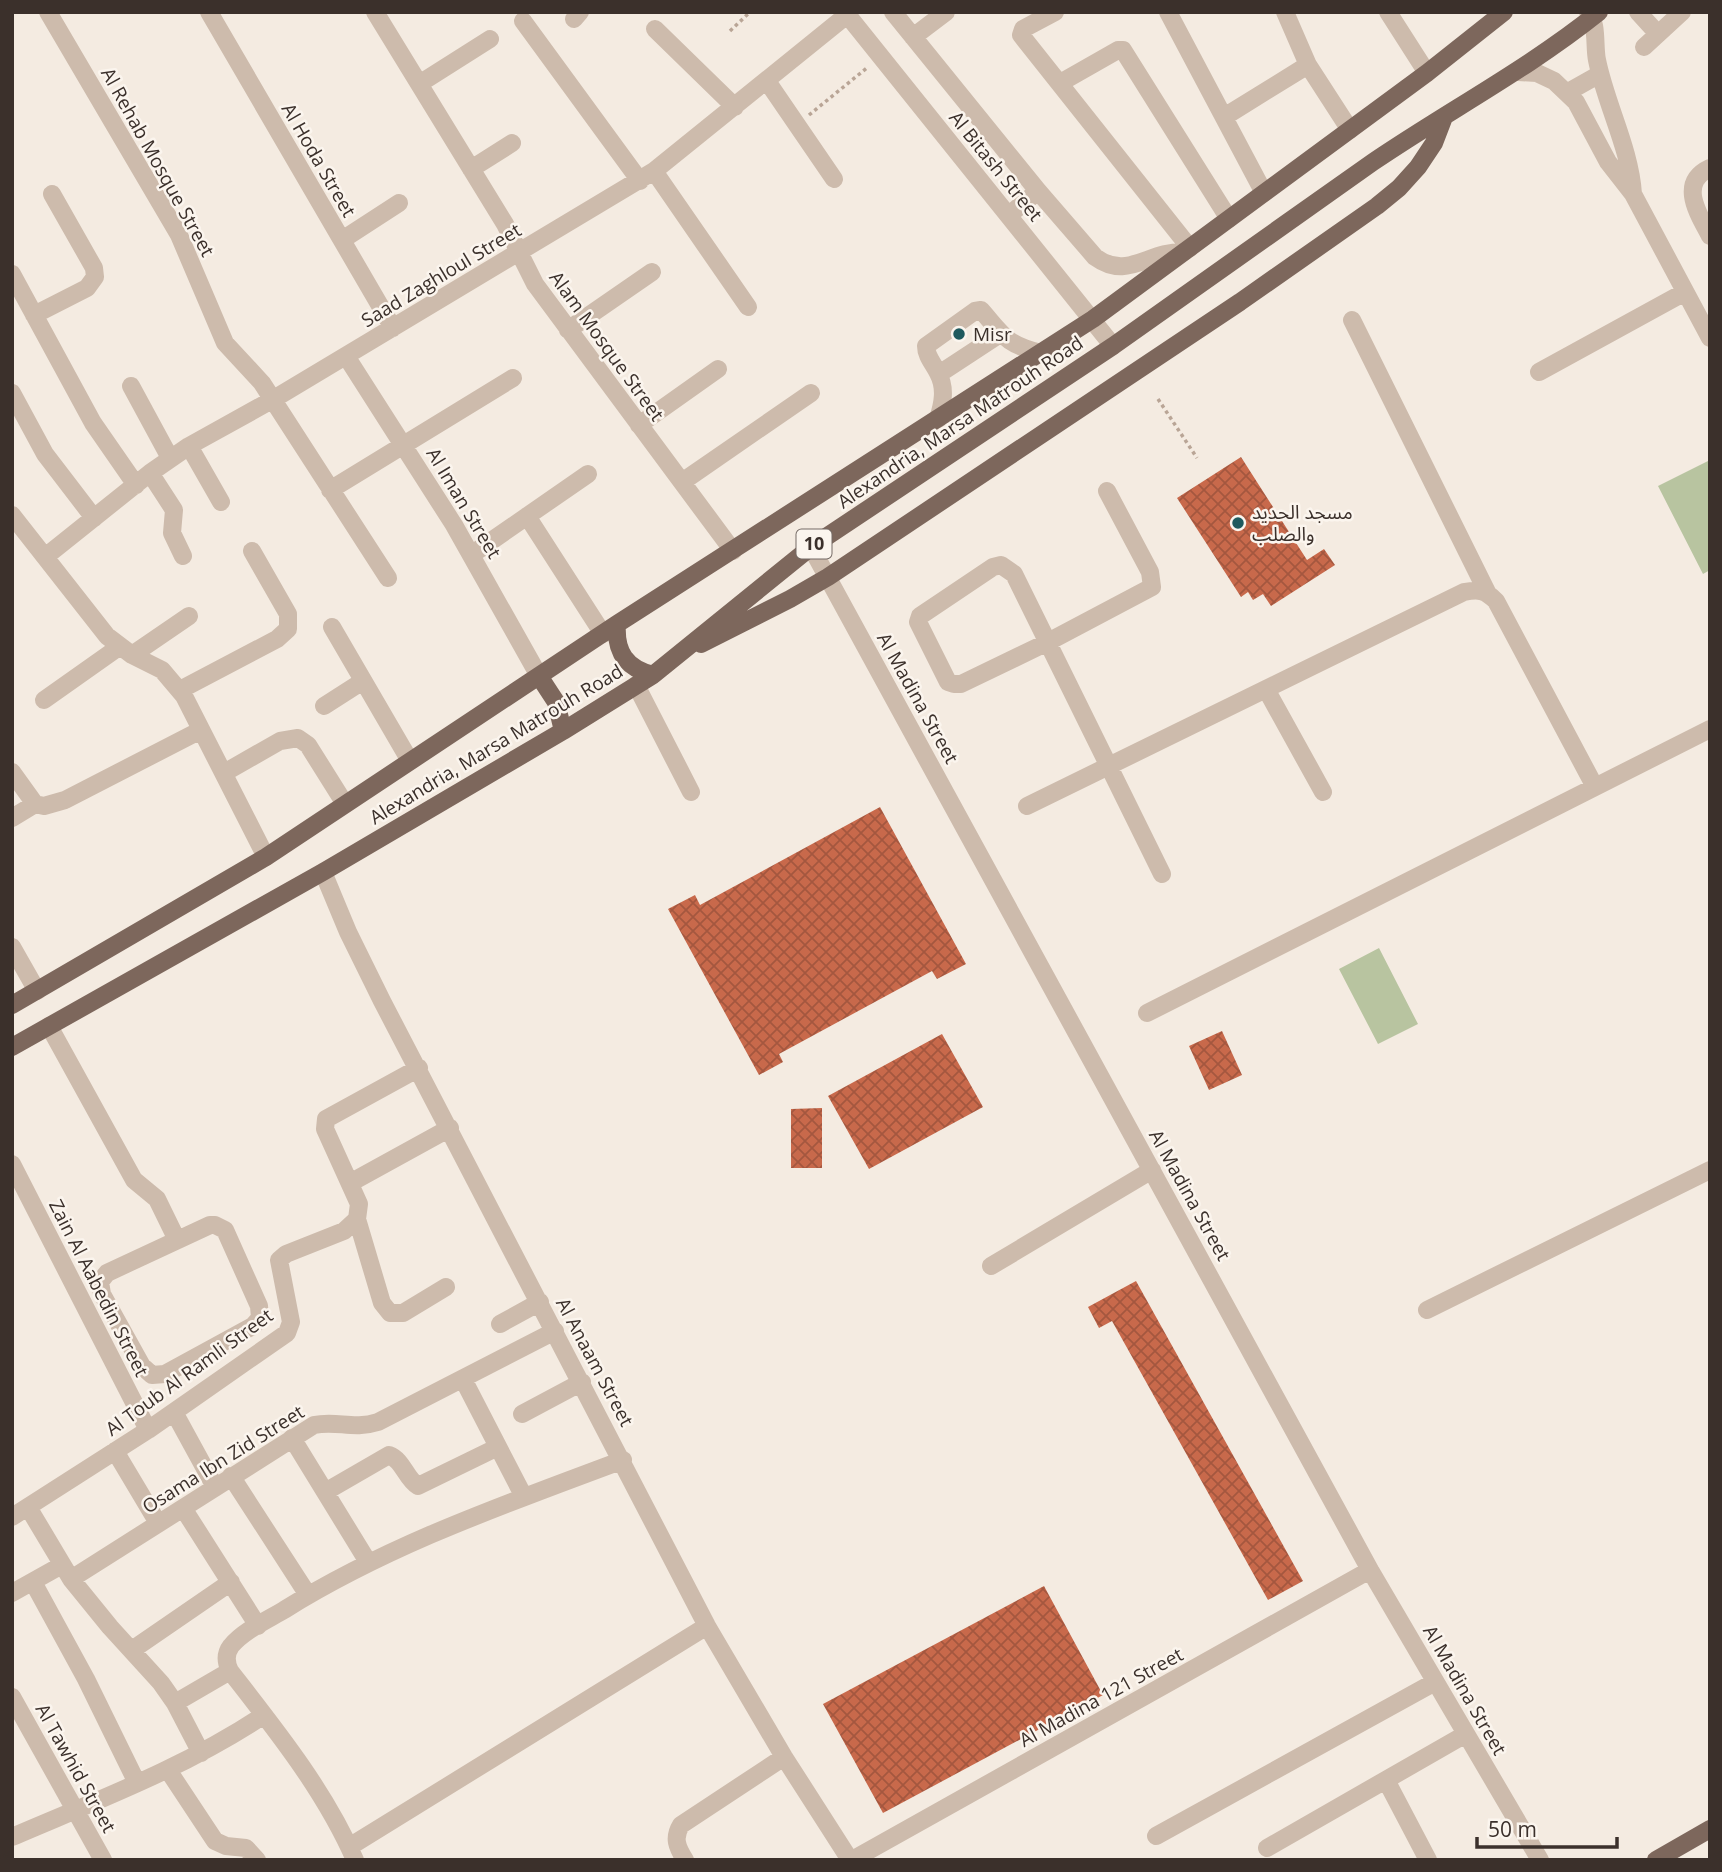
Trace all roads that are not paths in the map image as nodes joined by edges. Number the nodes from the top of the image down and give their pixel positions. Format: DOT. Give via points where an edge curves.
graph roads {
  1 [pos="48,12"];
  2 [pos="209,12"];
  3 [pos="375,12"];
  4 [pos="893,12"];
  5 [pos="946,12"];
  6 [pos="1055,12"];
  7 [pos="1168,12"];
  8 [pos="1285,12"];
  9 [pos="1388,12"];
  10 [pos="1504,12"];
  11 [pos="1638,12"];
  12 [pos="846,13"];
  13 [pos="1594,14"];
  14 [pos="1674,15"];
  15 [pos="523,21"];
  16 [pos="655,29"];
  17 [pos="1658,34"];
  18 [pos="914,37"];
  19 [pos="490,38"];
  20 [pos="1644,47"];
  21 [pos="1308,65"];
  22 [pos="1518,72"];
  23 [pos="1427,73"];
  24 [pos="1600,74"];
  25 [pos="767,81"];
  26 [pos="1060,83"];
  27 [pos="419,84"];
  28 [pos="1568,92"];
  29 [pos="735,107"];
  30 [pos="1224,117"];
  31 [pos="1444,117"];
  32 [pos="1350,130"];
  33 [pos="512,143"];
  34 [pos="1710,168"];
  35 [pos="471,169"];
  36 [pos="647,176"];
  37 [pos="834,179"];
  38 [pos="1038,191"];
  39 [pos="1264,193"];
  40 [pos="52,194"];
  41 [pos="1633,194"];
  42 [pos="399,203"];
  43 [pos="1009,215"];
  44 [pos="1229,219"];
  45 [pos="1710,236"];
  46 [pos="342,240"];
  47 [pos="1187,250"];
  48 [pos="520,253"];
  49 [pos="652,272"];
  50 [pos="12,274"];
  51 [pos="1685,292"];
  52 [pos="748,307"];
  53 [pos="34,315"];
  54 [pos="1093,319"];
  55 [pos="1352,320"];
  56 [pos="393,328"];
  57 [pos="568,330"];
  58 [pos="1000,334"];
  59 [pos="1710,338"];
  60 [pos="1113,346"];
  61 [pos="1041,353"];
  62 [pos="346,356"];
  63 [pos="718,369"];
  64 [pos="1539,372"];
  65 [pos="939,374"];
  66 [pos="513,378"];
  67 [pos="131,386"];
  68 [pos="12,393"];
  69 [pos="811,393"];
  70 [pos="272,400"];
  71 [pos="938,419"];
  72 [pos="639,425"];
  73 [pos="404,445"];
  74 [pos="189,446"];
  75 [pos="170,458"];
  76 [pos="150,473"];
  77 [pos="588,474"];
  78 [pos="682,482"];
  79 [pos="136,485"];
  80 [pos="330,490"];
  81 [pos="1107,491"];
  82 [pos="220,502"];
  83 [pos="12,515"];
  84 [pos="527,516"];
  85 [pos="94,518"];
  86 [pos="811,547"];
  87 [pos="252,551"];
  88 [pos="733,551"];
  89 [pos="471,555"];
  90 [pos="183,556"];
  91 [pos="45,557"];
  92 [pos="828,577"];
  93 [pos="388,578"];
  94 [pos="1487,592"];
  95 [pos="189,617"];
  96 [pos="332,627"];
  97 [pos="610,629"];
  98 [pos="1048,642"];
  99 [pos="125,651"];
  100 [pos="681,652"];
  101 [pos="653,675"];
  102 [pos="539,676"];
  103 [pos="363,681"];
  104 [pos="636,685"];
  105 [pos="1266,689"];
  106 [pos="180,690"];
  107 [pos="44,700"];
  108 [pos="324,706"];
  109 [pos="1710,729"];
  110 [pos="201,730"];
  111 [pos="563,731"];
  112 [pos="410,761"];
  113 [pos="1109,766"];
  114 [pos="12,772"];
  115 [pos="224,773"];
  116 [pos="1595,787"];
  117 [pos="691,792"];
  118 [pos="1323,792"];
  119 [pos="35,804"];
  120 [pos="345,804"];
  121 [pos="1027,806"];
  122 [pos="12,818"];
  123 [pos="266,857"];
  124 [pos="323,872"];
  125 [pos="1162,874"];
  126 [pos="12,947"];
  127 [pos="37,991"];
  128 [pos="12,1005"];
  129 [pos="1147,1013"];
  130 [pos="49,1026"];
  131 [pos="12,1046"];
  132 [pos="419,1068"];
  133 [pos="450,1128"];
  134 [pos="12,1164"];
  135 [pos="1152,1170"];
  136 [pos="1710,1170"];
  137 [pos="350,1183"];
  138 [pos="357,1219"];
  139 [pos="177,1240"];
  140 [pos="991,1266"];
  141 [pos="446,1287"];
  142 [pos="540,1302"];
  143 [pos="1427,1310"];
  144 [pos="500,1324"];
  145 [pos="555,1331"];
  146 [pos="463,1378"];
  147 [pos="582,1382"];
  148 [pos="174,1412"];
  149 [pos="522,1414"];
  150 [pos="148,1430"];
  151 [pos="292,1438"];
  152 [pos="498,1447"];
  153 [pos="115,1451"];
  154 [pos="623,1460"];
  155 [pos="232,1476"];
  156 [pos="215,1487"];
  157 [pos="325,1492"];
  158 [pos="524,1497"];
  159 [pos="183,1508"];
  160 [pos="20,1512"];
  161 [pos="158,1524"];
  162 [pos="368,1562"];
  163 [pos="1370,1570"];
  164 [pos="67,1572"];
  165 [pos="33,1582"];
  166 [pos="230,1582"];
  167 [pos="12,1593"];
  168 [pos="308,1595"];
  169 [pos="258,1626"];
  170 [pos="707,1626"];
  171 [pos="132,1650"];
  172 [pos="230,1671"];
  173 [pos="1435,1682"];
  174 [pos="12,1697"];
  175 [pos="174,1703"];
  176 [pos="264,1715"];
  177 [pos="1466,1734"];
  178 [pos="201,1754"];
  179 [pos="785,1757"];
  180 [pos="168,1770"];
  181 [pos="1386,1780"];
  182 [pos="137,1783"];
  183 [pos="76,1810"];
  184 [pos="1710,1829"];
  185 [pos="1156,1836"];
  186 [pos="12,1837"];
  187 [pos="1267,1848"];
  188 [pos="352,1853"];
  189 [pos="845,1858"];
  190 [pos="103,1860"];
  191 [pos="257,1860"];
  192 [pos="685,1860"];
  193 [pos="1428,1860"];
  194 [pos="1540,1860"];
  195 [pos="1656,1860"];
  1 -- 70 [label="street, Al Rehab Mosque Street" via="179,235 225,343 255,373"];
  2 -- 46 [label="street, Al Hoda Street"];
  3 -- 27 [label="street, Alam Mosque Street"];
  4 -- 18 [label="street, Al Bitash Street"];
  5 -- 18 [label="street"];
  6 -- 26 [label="street" via="1021,33"];
  7 -- 30 [label="street"];
  8 -- 21 [label="street"];
  9 -- 23 [label="street"];
  10 -- 23 [label="main road, Alexandria, Marsa Matrouh Road / 10"];
  11 -- 17 [label="street"];
  12 -- 25 [label="street, Saad Zaghloul Street"];
  12 -- 43 [label="street, Al Bitash Street"];
  13 -- 22 [label="main road, Alexandria, Marsa Matrouh Road / 10"];
  13 -- 24 [label="street"];
  14 -- 17 [label="street"];
  15 -- 36 [label="street"];
  16 -- 29 [label="street"];
  17 -- 20 [label="street"];
  18 -- 38 [label="street, Al Bitash Street"];
  19 -- 27 [label="street"];
  21 -- 30 [label="street"];
  21 -- 32 [label="street"];
  22 -- 28 [label="street" via="1554,80"];
  22 -- 31 [label="main road, Alexandria, Marsa Matrouh Road / 10"];
  23 -- 32 [label="main road, Alexandria, Marsa Matrouh Road / 10"];
  24 -- 28 [label="street"];
  24 -- 41 [label="street" via="1627,157"];
  25 -- 29 [label="street, Saad Zaghloul Street"];
  25 -- 37 [label="street"];
  26 -- 44 [label="street" via="1123,50"];
  26 -- 47 [label="street"];
  27 -- 35 [label="street, Alam Mosque Street"];
  28 -- 41 [label="street" via="1608,162"];
  29 -- 36 [label="street, Saad Zaghloul Street"];
  30 -- 39 [label="street"];
  31 -- 60 [label="main road, Alexandria, Marsa Matrouh Road / 10" via="1381,156"];
  31 -- 92 [label="main road" via="1418,167 1377,206"];
  32 -- 39 [label="main road, Alexandria, Marsa Matrouh Road / 10"];
  33 -- 35 [label="street"];
  34 -- 45 [label="street" via="1700,172 1692,196"];
  35 -- 48 [label="street, Alam Mosque Street"];
  36 -- 48 [label="street, Saad Zaghloul Street"];
  36 -- 52 [label="street"];
  38 -- 43 [label="street"];
  38 -- 47 [label="street, Al Bitash Street" via="1106,265 1120,268"];
  39 -- 44 [label="main road, Alexandria, Marsa Matrouh Road / 10"];
  40 -- 53 [label="street" via="95,276 87,288"];
  41 -- 51 [label="street"];
  42 -- 46 [label="street"];
  43 -- 54 [label="street, Al Bitash Street"];
  44 -- 47 [label="main road, Alexandria, Marsa Matrouh Road / 10"];
  46 -- 56 [label="street, Al Hoda Street"];
  47 -- 54 [label="main road, Alexandria, Marsa Matrouh Road / 10"];
  48 -- 56 [label="street, Saad Zaghloul Street"];
  48 -- 57 [label="street, Alam Mosque Street" via="535,284"];
  49 -- 57 [label="street"];
  50 -- 53 [label="street"];
  51 -- 59 [label="street"];
  51 -- 64 [label="street"];
  53 -- 79 [label="street" via="93,423"];
  54 -- 60 [label="street, Al Bitash Street"];
  54 -- 61 [label="main road, Alexandria, Marsa Matrouh Road / 10"];
  55 -- 94 [label="street"];
  56 -- 62 [label="street, Saad Zaghloul Street"];
  57 -- 72 [label="street, Alam Mosque Street"];
  58 -- 61 [label="street"];
  58 -- 65 [label="street"];
  58 -- 65 [label="street" via="981,310 975,311 926,346"];
  60 -- 86 [label="main road, Alexandria, Marsa Matrouh Road / 10"];
  61 -- 71 [label="main road, Alexandria, Marsa Matrouh Road / 10"];
  62 -- 70 [label="street, Saad Zaghloul Street"];
  62 -- 73 [label="street, Al Iman Street"];
  63 -- 72 [label="street"];
  65 -- 71 [label="street" via="943,389"];
  66 -- 73 [label="street"];
  67 -- 75 [label="street"];
  68 -- 85 [label="street" via="44,454"];
  69 -- 78 [label="street"];
  70 -- 74 [label="street, Saad Zaghloul Street"];
  70 -- 80 [label="street, Al Rehab Mosque Street"];
  71 -- 88 [label="main road, Alexandria, Marsa Matrouh Road / 10"];
  72 -- 78 [label="street, Alam Mosque Street"];
  73 -- 80 [label="street"];
  73 -- 89 [label="street, Al Iman Street"];
  74 -- 75 [label="street, Saad Zaghloul Street"];
  74 -- 82 [label="street"];
  75 -- 76 [label="street, Saad Zaghloul Street"];
  76 -- 79 [label="street, Saad Zaghloul Street"];
  76 -- 90 [label="street" via="174,510 172,533"];
  77 -- 84 [label="street"];
  78 -- 88 [label="street, Alam Mosque Street"];
  79 -- 85 [label="street, Saad Zaghloul Street"];
  80 -- 93 [label="street, Al Rehab Mosque Street"];
  81 -- 98 [label="street" via="1150,572 1152,587"];
  83 -- 91 [label="street"];
  84 -- 89 [label="street"];
  84 -- 97 [label="street"];
  85 -- 91 [label="street, Saad Zaghloul Street"];
  86 -- 92 [label="street, Al Madina Street"];
  86 -- 100 [label="main road, Alexandria, Marsa Matrouh Road / 10"];
  87 -- 106 [label="street" via="288,614 288,629"];
  88 -- 97 [label="main road, Alexandria, Marsa Matrouh Road / 10"];
  89 -- 102 [label="street, Al Iman Street"];
  91 -- 99 [label="street" via="107,636"];
  92 -- 100 [label="main road"];
  92 -- 135 [label="street, Al Madina Street"];
  94 -- 105 [label="street" via="1464,592"];
  94 -- 116 [label="street" via="1496,601"];
  95 -- 99 [label="street"];
  96 -- 103 [label="street"];
  97 -- 101 [label="main road" via="628,663"];
  97 -- 102 [label="main road, Alexandria, Marsa Matrouh Road / 10"];
  98 -- 98 [label="street" via="1014,574 1001,565 920,616 918,622 948,681 954,684"];
  98 -- 113 [label="street"];
  99 -- 106 [label="street" via="162,670"];
  99 -- 107 [label="street"];
  100 -- 101 [label="main road, Alexandria, Marsa Matrouh Road / 10"];
  101 -- 104 [label="main road, Alexandria, Marsa Matrouh Road / 10"];
  102 -- 111 [label="main road" via="556,702"];
  102 -- 112 [label="main road, Alexandria, Marsa Matrouh Road / 10"];
  103 -- 108 [label="street"];
  103 -- 112 [label="street"];
  104 -- 111 [label="main road, Alexandria, Marsa Matrouh Road / 10"];
  104 -- 117 [label="street"];
  105 -- 113 [label="street"];
  105 -- 118 [label="street"];
  106 -- 110 [label="street"];
  109 -- 116 [label="street"];
  110 -- 115 [label="street"];
  110 -- 119 [label="street" via="65,800"];
  111 -- 124 [label="main road, Alexandria, Marsa Matrouh Road / 10"];
  112 -- 120 [label="main road, Alexandria, Marsa Matrouh Road / 10"];
  113 -- 121 [label="street"];
  113 -- 125 [label="street"];
  114 -- 119 [label="street"];
  115 -- 120 [label="street" via="280,741 298,738 308,745"];
  115 -- 123 [label="street"];
  116 -- 129 [label="street"];
  119 -- 122 [label="street"];
  120 -- 123 [label="main road, Alexandria, Marsa Matrouh Road / 10"];
  123 -- 127 [label="main road, Alexandria, Marsa Matrouh Road / 10"];
  124 -- 130 [label="main road, Alexandria, Marsa Matrouh Road / 10"];
  124 -- 132 [label="street, Al Anaam Street" via="365,966"];
  126 -- 127 [label="street"];
  127 -- 128 [label="main road, Alexandria, Marsa Matrouh Road / 10"];
  130 -- 131 [label="main road, Alexandria, Marsa Matrouh Road / 10"];
  130 -- 139 [label="street" via="134,1180 157,1199"];
  132 -- 133 [label="street, Al Anaam Street"];
  132 -- 137 [label="street" via="326,1119 325,1129"];
  133 -- 137 [label="street"];
  133 -- 142 [label="street, Al Anaam Street"];
  134 -- 150 [label="street, Zain Al Aabedin Street"];
  135 -- 140 [label="street"];
  135 -- 163 [label="street, Al Madina Street"];
  136 -- 143 [label="street"];
  137 -- 138 [label="street" via="359,1204"];
  138 -- 141 [label="street" via="382,1303 390,1313 403,1313"];
  138 -- 148 [label="street, Al Toub Al Ramli Street" via="344,1231 283,1255 278,1263 289,1330"];
  139 -- 139 [label="street" via="107,1273 100,1282 102,1294 142,1366 152,1375 165,1374 260,1318 259,1306 225,1230 210,1225"];
  142 -- 144 [label="street"];
  142 -- 145 [label="street, Al Anaam Street"];
  145 -- 146 [label="street, Osama Ibn Zid Street"];
  145 -- 147 [label="street, Al Anaam Street"];
  146 -- 151 [label="street, Osama Ibn Zid Street" via="378,1422 356,1427 324,1423"];
  146 -- 152 [label="street"];
  147 -- 149 [label="street"];
  147 -- 154 [label="street, Al Anaam Street"];
  148 -- 150 [label="street, Al Toub Al Ramli Street"];
  148 -- 156 [label="street"];
  150 -- 153 [label="street, Al Toub Al Ramli Street"];
  151 -- 155 [label="street, Osama Ibn Zid Street"];
  151 -- 157 [label="street"];
  152 -- 157 [label="street" via="418,1486 389,1455"];
  152 -- 158 [label="street"];
  153 -- 160 [label="street, Al Toub Al Ramli Street"];
  153 -- 161 [label="street"];
  154 -- 158 [label="street"];
  154 -- 170 [label="street, Al Anaam Street"];
  155 -- 156 [label="street, Osama Ibn Zid Street"];
  155 -- 168 [label="street"];
  156 -- 159 [label="street, Osama Ibn Zid Street"];
  157 -- 162 [label="street"];
  158 -- 162 [label="street"];
  159 -- 161 [label="street, Osama Ibn Zid Street"];
  159 -- 166 [label="street"];
  160 -- 164 [label="street"];
  161 -- 164 [label="street, Osama Ibn Zid Street"];
  162 -- 168 [label="street"];
  163 -- 173 [label="street, Al Madina Street"];
  163 -- 189 [label="street, Al Madina 121 Street"];
  164 -- 165 [label="street, Osama Ibn Zid Street"];
  164 -- 171 [label="street"];
  165 -- 167 [label="street, Osama Ibn Zid Street"];
  165 -- 182 [label="street"];
  166 -- 169 [label="street"];
  166 -- 171 [label="street"];
  168 -- 169 [label="street"];
  169 -- 172 [label="street" via="230,1648 226,1660"];
  170 -- 179 [label="street, Al Anaam Street"];
  170 -- 188 [label="street"];
  171 -- 175 [label="street"];
  172 -- 175 [label="street"];
  172 -- 176 [label="street"];
  173 -- 177 [label="street, Al Madina Street"];
  173 -- 185 [label="street"];
  174 -- 183 [label="street, Al Tawhid Street"];
  175 -- 178 [label="street"];
  176 -- 178 [label="street"];
  176 -- 188 [label="street" via="302,1768"];
  177 -- 181 [label="street"];
  177 -- 194 [label="street, Al Madina Street"];
  178 -- 180 [label="street"];
  179 -- 189 [label="street, Al Anaam Street"];
  179 -- 192 [label="street" via="681,1825 676,1838"];
  180 -- 182 [label="street"];
  180 -- 191 [label="street" via="215,1841 246,1848"];
  181 -- 187 [label="street"];
  181 -- 193 [label="street"];
  182 -- 183 [label="street"];
  183 -- 186 [label="street"];
  183 -- 190 [label="street, Al Tawhid Street"];
  184 -- 195 [label="main road"];
}
